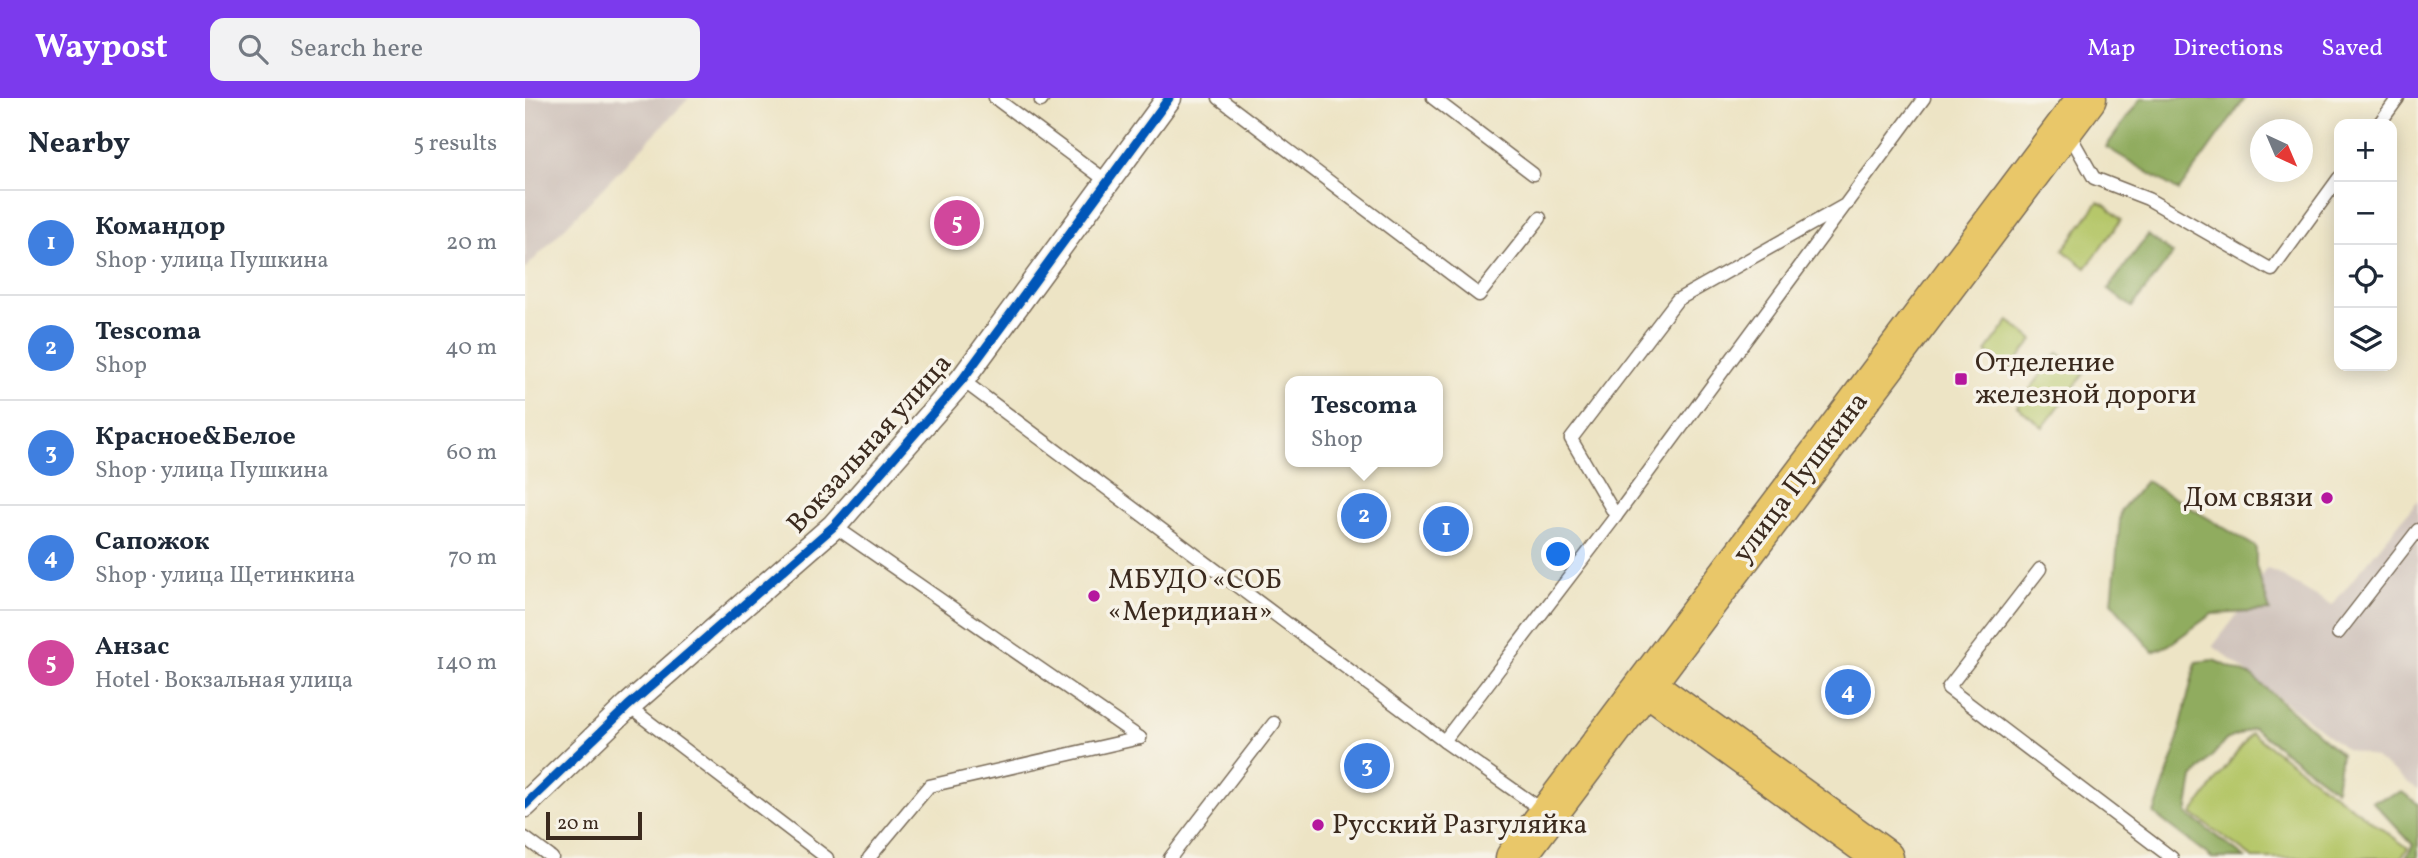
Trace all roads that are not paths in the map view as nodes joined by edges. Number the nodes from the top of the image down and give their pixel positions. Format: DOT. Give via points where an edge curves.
graph roads {
  1 [pos="995,98"];
  2 [pos="1219,98"];
  3 [pos="1433,98"];
  4 [pos="1924,98"];
  5 [pos="2398,98"];
  6 [pos="1166,99"];
  7 [pos="2076,113"];
  8 [pos="2383,119"];
  9 [pos="1533,174"];
  10 [pos="1108,182"];
  11 [pos="2336,182"];
  12 [pos="1847,204"];
  13 [pos="1540,218"];
  14 [pos="962,380"];
  15 [pos="1616,516"];
  16 [pos="834,526"];
  17 [pos="2418,530"];
  18 [pos="2040,569"];
  19 [pos="2338,634"];
  20 [pos="1646,685"];
  21 [pos="628,706"];
  22 [pos="1274,723"];
  23 [pos="1444,741"];
  24 [pos="525,805"];
  25 [pos="1548,814"];
  26 [pos="525,838"];
  27 [pos="1870,854"];
  28 [pos="552,858"];
  29 [pos="827,858"];
  30 [pos="869,858"];
  31 [pos="1170,858"];
  32 [pos="1515,858"];
  33 [pos="2172,858"];
  1 -- 10 [label="lane"];
  2 -- 13 [label="lane" via="1479,295"];
  3 -- 9 [label="lane"];
  4 -- 12 [label="lane"];
  5 -- 8 [label="lane"];
  6 -- 10 [label="street, Вокзальная улица"];
  7 -- 11 [label="lane" via="2094,178 2148,199 2272,270"];
  7 -- 20 [label="main road, улица Пушкина"];
  10 -- 14 [label="street, Вокзальная улица"];
  12 -- 15 [label="lane"];
  12 -- 15 [label="lane" via="1677,300 1571,439"];
  14 -- 16 [label="street, Вокзальная улица"];
  14 -- 23 [label="lane"];
  15 -- 23 [label="lane"];
  16 -- 21 [label="street, Вокзальная улица"];
  16 -- 30 [label="lane" via="1140,738 929,786"];
  17 -- 19 [label="lane"];
  18 -- 33 [label="lane" via="1948,688"];
  20 -- 25 [label="main road, улица Пушкина"];
  20 -- 27 [label="main road"];
  21 -- 24 [label="street, Вокзальная улица"];
  21 -- 29 [label="lane"];
  22 -- 31 [label="lane"];
  23 -- 25 [label="lane"];
  25 -- 32 [label="main road, улица Пушкина"];
  26 -- 28 [label="lane"];
}
